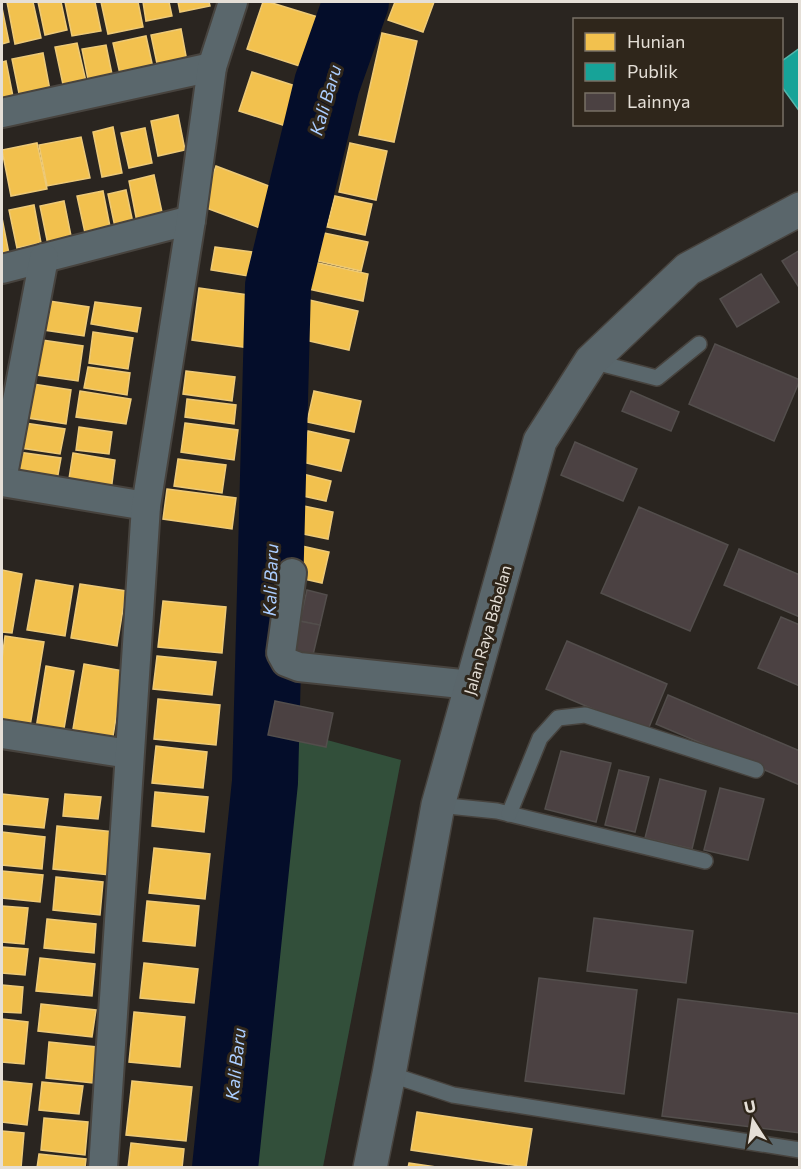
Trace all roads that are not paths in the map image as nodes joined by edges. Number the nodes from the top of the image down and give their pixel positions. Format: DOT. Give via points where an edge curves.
graph roads {
  1 [pos="233,2"];
  2 [pos="212,67"];
  3 [pos="2,113"];
  4 [pos="800,209"];
  5 [pos="191,220"];
  6 [pos="44,258"];
  7 [pos="2,268"];
  8 [pos="699,344"];
  9 [pos="591,362"];
  10 [pos="2,481"];
  11 [pos="146,506"];
  12 [pos="292,573"];
  13 [pos="471,685"];
  14 [pos="2,734"];
  15 [pos="129,754"];
  16 [pos="756,770"];
  17 [pos="438,805"];
  18 [pos="509,814"];
  19 [pos="705,861"];
  20 [pos="389,1074"];
  21 [pos="800,1150"];
  22 [pos="103,1167"];
  23 [pos="370,1167"];
  1 -- 2 [label="street"];
  2 -- 3 [label="street"];
  2 -- 5 [label="street"];
  4 -- 9 [label="main road, Jalan Raya Babelan" via="688,268"];
  5 -- 6 [label="street"];
  5 -- 11 [label="street"];
  6 -- 7 [label="street"];
  6 -- 10 [label="street"];
  8 -- 9 [label="lane" via="657,378"];
  9 -- 13 [label="main road, Jalan Raya Babelan" via="540,441"];
  10 -- 11 [label="street"];
  11 -- 15 [label="street"];
  12 -- 13 [label="street" via="281,653 286,662 299,667"];
  13 -- 17 [label="main road, Jalan Raya Babelan"];
  14 -- 15 [label="street"];
  15 -- 22 [label="street"];
  16 -- 18 [label="lane" via="585,715 558,718 540,738"];
  17 -- 18 [label="lane"];
  17 -- 20 [label="main road, Jalan Raya Babelan"];
  18 -- 19 [label="lane"];
  20 -- 21 [label="lane" via="453,1095"];
  20 -- 23 [label="main road, Jalan Raya Babelan"];
}
